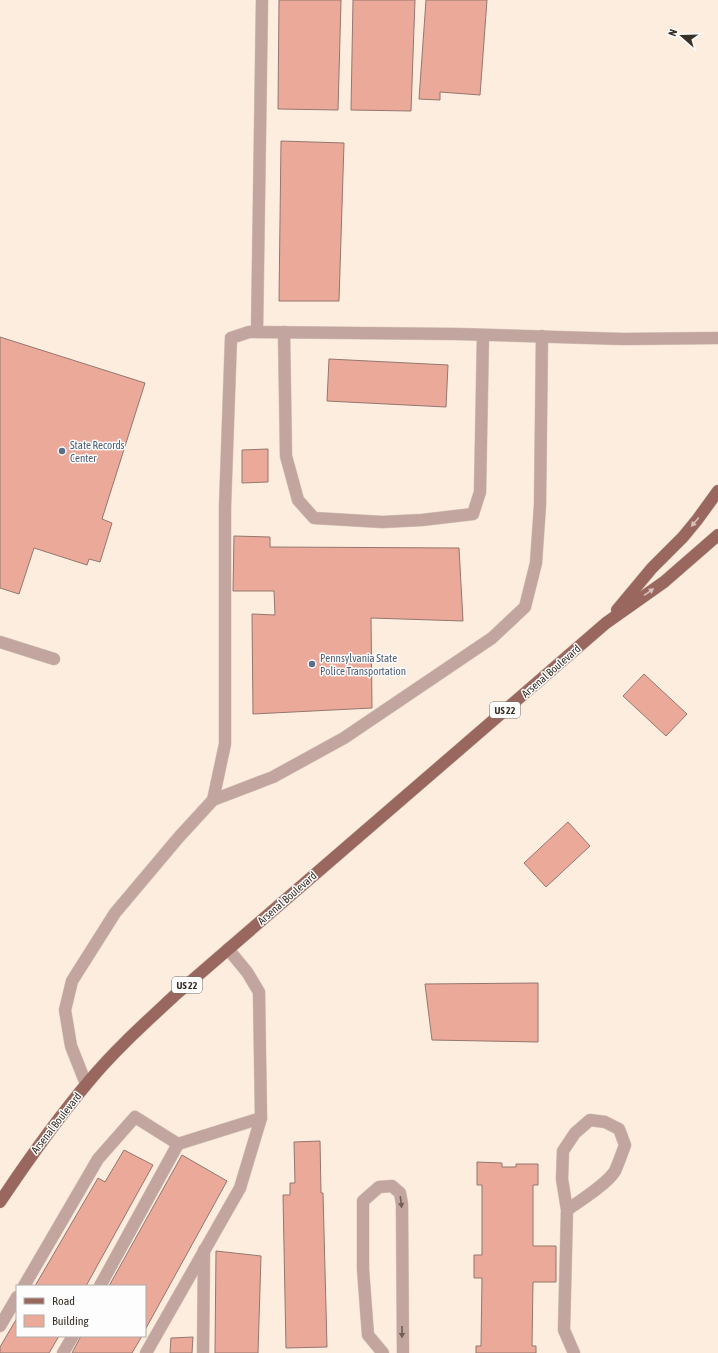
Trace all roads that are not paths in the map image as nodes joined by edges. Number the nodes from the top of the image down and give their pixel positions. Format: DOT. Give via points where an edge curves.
graph roads {
  1 [pos="262,0"];
  2 [pos="257,332"];
  3 [pos="284,332"];
  4 [pos="483,334"];
  5 [pos="542,336"];
  6 [pos="718,338"];
  7 [pos="718,491"];
  8 [pos="718,535"];
  9 [pos="606,623"];
  10 [pos="0,642"];
  11 [pos="54,659"];
  12 [pos="213,800"];
  13 [pos="228,949"];
  14 [pos="86,1084"];
  15 [pos="261,1118"];
  16 [pos="178,1144"];
  17 [pos="0,1202"];
  18 [pos="567,1210"];
  19 [pos="204,1250"];
  20 [pos="25,1285"];
  21 [pos="101,1285"];
  22 [pos="16,1299"];
  23 [pos="0,1326"];
  24 [pos="71,1337"];
  25 [pos="63,1353"];
  26 [pos="146,1353"];
  27 [pos="203,1353"];
  28 [pos="383,1353"];
  29 [pos="403,1353"];
  30 [pos="574,1353"];
  1 -- 2 [label="lane"];
  2 -- 3 [label="lane"];
  2 -- 12 [label="lane" via="231,338 224,507 225,744"];
  3 -- 4 [label="lane"];
  3 -- 4 [label="lane" via="286,456 298,500 314,518 382,522 473,514 480,492"];
  4 -- 5 [label="lane"];
  5 -- 6 [label="lane" via="622,339"];
  5 -- 12 [label="lane" via="540,512 536,563 525,607 492,638 344,738 273,777"];
  7 -- 9 [label="main road, Arsenal Boulevard / US 22, one-way" via="683,537 652,568"];
  9 -- 8 [label="main road, Arsenal Boulevard / US 22, one-way" via="664,582"];
  9 -- 13 [label="main road, Arsenal Boulevard / US 22"];
  10 -- 11 [label="lane"];
  12 -- 14 [label="lane" via="178,837 115,913 72,982 65,1010 71,1046"];
  13 -- 14 [label="main road, Arsenal Boulevard / US 22" via="145,1023"];
  13 -- 15 [label="lane" via="247,972 258,992"];
  14 -- 17 [label="main road, Arsenal Boulevard / US 22" via="39,1144"];
  15 -- 16 [label="lane"];
  15 -- 19 [label="lane" via="240,1188"];
  16 -- 20 [label="lane" via="135,1117 98,1159"];
  16 -- 21 [label="lane"];
  18 -- 18 [label="lane" via="562,1179 563,1151 576,1132 590,1120 604,1122 619,1129 625,1145 614,1172 586,1198"];
  18 -- 30 [label="lane" via="564,1330"];
  19 -- 26 [label="lane"];
  19 -- 27 [label="lane"];
  22 -- 23 [label="lane"];
  24 -- 25 [label="lane"];
  28 -- 29 [label="lane, one-way" via="368,1335 363,1269 363,1201 379,1187 392,1186 400,1194 402,1204"];
}
